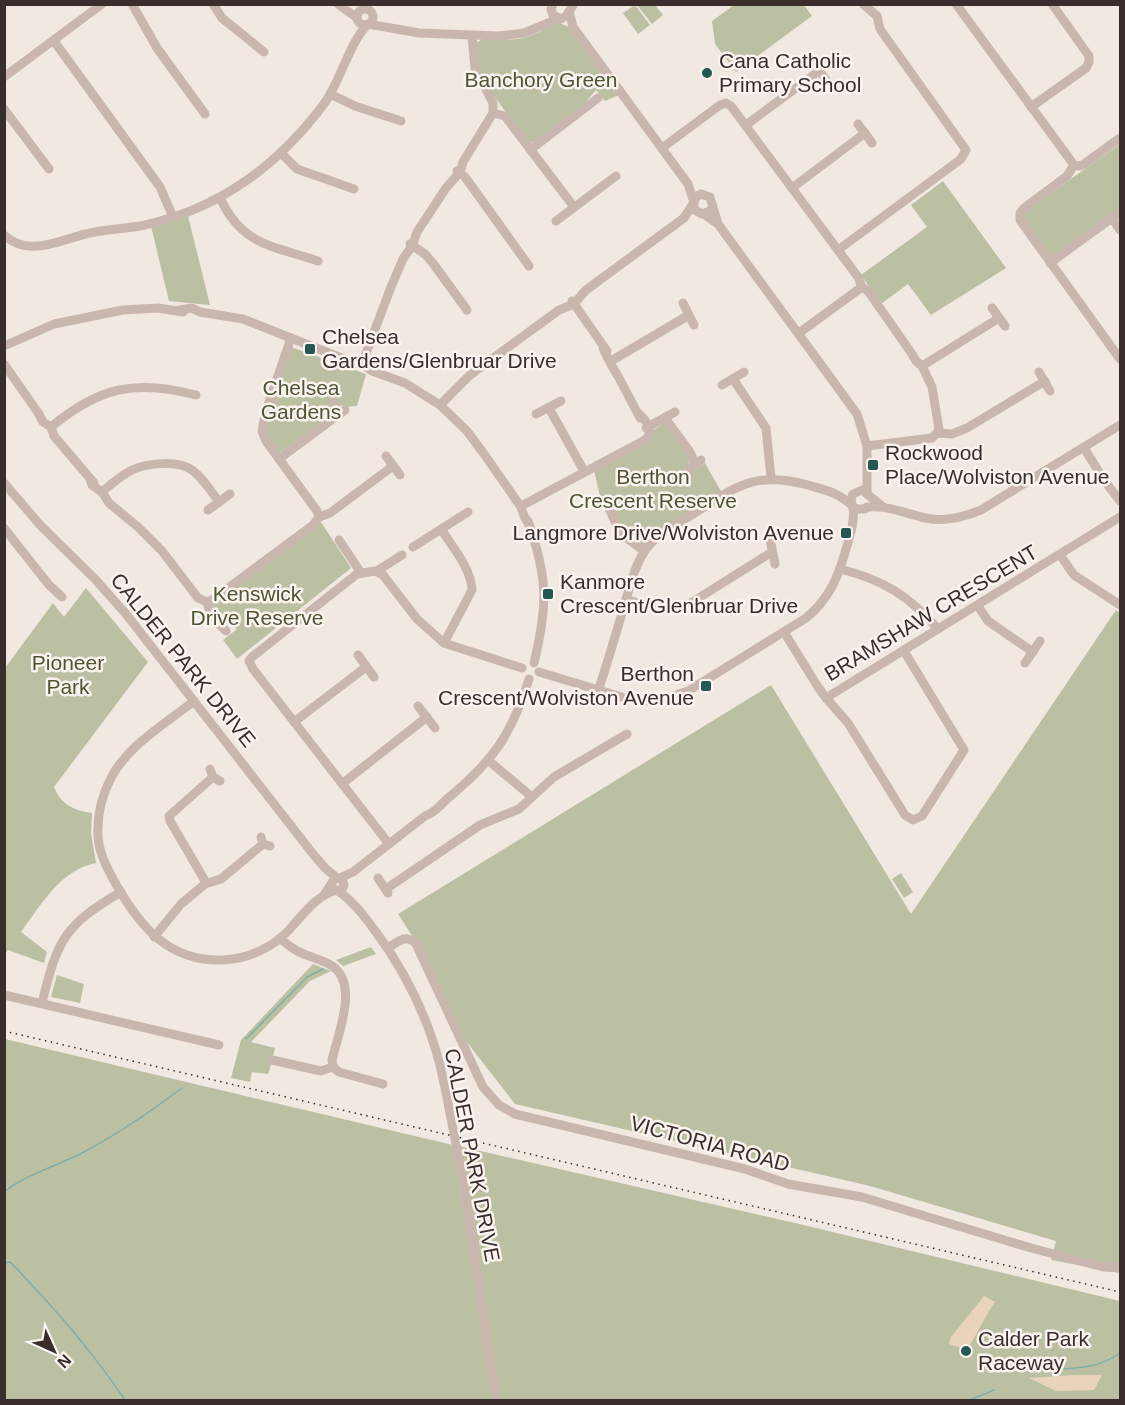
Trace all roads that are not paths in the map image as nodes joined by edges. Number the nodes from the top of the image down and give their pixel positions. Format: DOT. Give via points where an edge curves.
graph roads {
  1 [pos="102,4"];
  2 [pos="132,4"];
  3 [pos="213,4"];
  4 [pos="956,4"];
  5 [pos="1052,4"];
  6 [pos="341,6"];
  7 [pos="552,7"];
  8 [pos="864,7"];
  9 [pos="570,8"];
  10 [pos="559,19"];
  11 [pos="363,20"];
  12 [pos="539,26"];
  13 [pos="389,27"];
  14 [pos="573,27"];
  15 [pos="472,36"];
  16 [pos="54,41"];
  17 [pos="264,52"];
  18 [pos="813,62"];
  19 [pos="819,71"];
  20 [pos="4,77"];
  21 [pos="826,81"];
  22 [pos="330,94"];
  23 [pos="599,98"];
  24 [pos="1031,107"];
  25 [pos="4,109"];
  26 [pos="495,113"];
  27 [pos="205,114"];
  28 [pos="401,122"];
  29 [pos="858,124"];
  30 [pos="746,125"];
  31 [pos="865,134"];
  32 [pos="1120,138"];
  33 [pos="872,143"];
  34 [pos="662,148"];
  35 [pos="530,150"];
  36 [pos="282,154"];
  37 [pos="1074,165"];
  38 [pos="49,169"];
  39 [pos="458,173"];
  40 [pos="616,176"];
  41 [pos="688,184"];
  42 [pos="792,188"];
  43 [pos="354,189"];
  44 [pos="705,194"];
  45 [pos="220,198"];
  46 [pos="694,203"];
  47 [pos="713,206"];
  48 [pos="574,207"];
  49 [pos="1120,212"];
  50 [pos="703,214"];
  51 [pos="173,217"];
  52 [pos="684,218"];
  53 [pos="1112,218"];
  54 [pos="556,221"];
  55 [pos="718,224"];
  56 [pos="1120,230"];
  57 [pos="4,235"];
  58 [pos="411,245"];
  59 [pos="838,250"];
  60 [pos="318,261"];
  61 [pos="1050,263"];
  62 [pos="529,266"];
  63 [pos="861,287"];
  64 [pos="573,302"];
  65 [pos="682,303"];
  66 [pos="992,308"];
  67 [pos="467,310"];
  68 [pos="688,315"];
  69 [pos="694,325"];
  70 [pos="800,332"];
  71 [pos="291,338"];
  72 [pos="4,346"];
  73 [pos="1120,359"];
  74 [pos="613,361"];
  75 [pos="363,363"];
  76 [pos="4,364"];
  77 [pos="923,365"];
  78 [pos="744,372"];
  79 [pos="1039,372"];
  80 [pos="733,379"];
  81 [pos="1045,381"];
  82 [pos="722,385"];
  83 [pos="1050,391"];
  84 [pos="196,395"];
  85 [pos="561,401"];
  86 [pos="332,402"];
  87 [pos="440,405"];
  88 [pos="549,408"];
  89 [pos="675,412"];
  90 [pos="536,414"];
  91 [pos="665,418"];
  92 [pos="1120,425"];
  93 [pos="53,426"];
  94 [pos="648,427"];
  95 [pos="937,433"];
  96 [pos="867,446"];
  97 [pos="1084,448"];
  98 [pos="386,456"];
  99 [pos="279,459"];
  100 [pos="695,465"];
  101 [pos="393,466"];
  102 [pos="584,471"];
  103 [pos="400,475"];
  104 [pos="867,477"];
  105 [pos="771,478"];
  106 [pos="4,483"];
  107 [pos="103,491"];
  108 [pos="856,491"];
  109 [pos="837,493"];
  110 [pos="230,494"];
  111 [pos="868,494"];
  112 [pos="1120,501"];
  113 [pos="219,502"];
  114 [pos="523,506"];
  115 [pos="608,506"];
  116 [pos="852,506"];
  117 [pos="884,507"];
  118 [pos="866,508"];
  119 [pos="208,510"];
  120 [pos="468,512"];
  121 [pos="319,517"];
  122 [pos="1120,517"];
  123 [pos="854,523"];
  124 [pos="4,528"];
  125 [pos="441,529"];
  126 [pos="770,539"];
  127 [pos="339,540"];
  128 [pos="413,547"];
  129 [pos="644,551"];
  130 [pos="772,552"];
  131 [pos="402,555"];
  132 [pos="1060,555"];
  133 [pos="775,564"];
  134 [pos="840,569"];
  135 [pos="377,571"];
  136 [pos="361,573"];
  137 [pos="62,597"];
  138 [pos="626,599"];
  139 [pos="207,602"];
  140 [pos="1120,605"];
  141 [pos="978,606"];
  142 [pos="938,629"];
  143 [pos="226,631"];
  144 [pos="784,632"];
  145 [pos="1040,641"];
  146 [pos="444,643"];
  147 [pos="904,651"];
  148 [pos="1033,652"];
  149 [pos="358,656"];
  150 [pos="534,663"];
  151 [pos="1025,663"];
  152 [pos="366,667"];
  153 [pos="522,668"];
  154 [pos="538,672"];
  155 [pos="375,677"];
  156 [pos="529,679"];
  157 [pos="598,691"];
  158 [pos="826,698"];
  159 [pos="194,701"];
  160 [pos="418,706"];
  161 [pos="427,717"];
  162 [pos="294,722"];
  163 [pos="435,728"];
  164 [pos="629,734"];
  165 [pos="489,761"];
  166 [pos="214,776"];
  167 [pos="343,783"];
  168 [pos="531,797"];
  169 [pos="265,842"];
  170 [pos="390,844"];
  171 [pos="378,878"];
  172 [pos="205,884"];
  173 [pos="338,884"];
  174 [pos="121,892"];
  175 [pos="154,937"];
  176 [pos="280,938"];
  177 [pos="388,948"];
  178 [pos="4,995"];
  179 [pos="42,1003"];
  180 [pos="219,1046"];
  181 [pos="272,1060"];
  182 [pos="333,1067"];
  183 [pos="383,1084"];
  184 [pos="1120,1268"];
  185 [pos="496,1401"];
  1 -- 16 [label="street"];
  2 -- 27 [label="street" via="157,48"];
  3 -- 17 [label="street" via="222,18"];
  4 -- 24 [label="street"];
  5 -- 24 [label="street" via="1089,56 1089,62"];
  6 -- 11 [label="street"];
  7 -- 10 [label="street" via="553,15"];
  7 -- 12 [label="street"];
  8 -- 59 [label="street" via="877,16 880,29 966,150 959,161"];
  9 -- 10 [label="street"];
  9 -- 14 [label="street"];
  10 -- 12 [label="street"];
  10 -- 14 [label="street"];
  11 -- 13 [label="street"];
  11 -- 13 [label="street" via="368,10"];
  11 -- 22 [label="street"];
  12 -- 15 [label="street" via="512,35"];
  13 -- 15 [label="street"];
  14 -- 34 [label="street"];
  15 -- 26 [label="street" via="475,68"];
  16 -- 20 [label="street"];
  16 -- 51 [label="street" via="160,187"];
  18 -- 19 [label="street"];
  19 -- 21 [label="street"];
  19 -- 30 [label="street"];
  22 -- 28 [label="street"];
  22 -- 36 [label="street"];
  23 -- 35 [label="street"];
  24 -- 37 [label="street"];
  25 -- 38 [label="street"];
  26 -- 35 [label="street" via="508,120"];
  26 -- 39 [label="street" via="461,161"];
  29 -- 31 [label="street"];
  30 -- 34 [label="street" via="731,106 723,104"];
  30 -- 42 [label="street"];
  31 -- 33 [label="street"];
  31 -- 42 [label="street"];
  32 -- 37 [label="street" via="1084,164"];
  34 -- 41 [label="street"];
  35 -- 48 [label="street"];
  36 -- 43 [label="street" via="297,169"];
  36 -- 45 [label="street"];
  37 -- 61 [label="street" via="1067,176 1020,213 1020,220"];
  39 -- 58 [label="street" via="447,180 446,188 412,235"];
  39 -- 62 [label="street"];
  40 -- 48 [label="street"];
  41 -- 44 [label="street"];
  41 -- 46 [label="street"];
  42 -- 59 [label="street"];
  44 -- 46 [label="street" via="696,197"];
  44 -- 47 [label="street"];
  45 -- 51 [label="street"];
  45 -- 60 [label="street" via="246,234"];
  46 -- 50 [label="street" via="695,210"];
  46 -- 52 [label="street"];
  47 -- 50 [label="street"];
  47 -- 55 [label="street"];
  48 -- 54 [label="street"];
  49 -- 53 [label="street"];
  50 -- 52 [label="street"];
  50 -- 55 [label="street"];
  51 -- 57 [label="street" via="88,233 35,248"];
  52 -- 64 [label="street" via="580,292"];
  53 -- 56 [label="street"];
  53 -- 61 [label="street"];
  55 -- 70 [label="street" via="793,328"];
  58 -- 67 [label="street" via="432,262"];
  58 -- 75 [label="street" via="404,250"];
  59 -- 63 [label="street"];
  61 -- 73 [label="street"];
  63 -- 70 [label="street"];
  63 -- 77 [label="street"];
  64 -- 74 [label="street"];
  64 -- 87 [label="street" via="565,303 470,375"];
  65 -- 68 [label="street"];
  66 -- 77 [label="street" via="1002,322"];
  68 -- 69 [label="street"];
  68 -- 74 [label="street"];
  70 -- 96 [label="street" via="857,414"];
  71 -- 72 [label="street" via="243,320 190,308 158,308 123,310 54,324"];
  71 -- 75 [label="street"];
  71 -- 99 [label="street" via="269,398 262,431"];
  74 -- 94 [label="street" via="615,372"];
  75 -- 87 [label="street"];
  76 -- 93 [label="street" via="43,422"];
  77 -- 95 [label="street" via="934,394"];
  78 -- 80 [label="street"];
  79 -- 81 [label="street"];
  80 -- 82 [label="street"];
  80 -- 105 [label="street" via="766,428"];
  81 -- 83 [label="street"];
  81 -- 95 [label="street" via="967,428 952,434"];
  84 -- 93 [label="street" via="150,386 116,390 85,403"];
  85 -- 88 [label="street"];
  86 -- 99 [label="street" via="343,412"];
  87 -- 114 [label="street" via="467,431 514,500"];
  88 -- 90 [label="street"];
  88 -- 102 [label="street"];
  89 -- 91 [label="street"];
  91 -- 94 [label="street"];
  91 -- 100 [label="street"];
  92 -- 97 [label="street"];
  93 -- 107 [label="street" via="54,436 92,485"];
  94 -- 102 [label="street" via="636,444"];
  95 -- 96 [label="street" via="932,438"];
  96 -- 104 [label="street"];
  97 -- 112 [label="street"];
  97 -- 117 [label="street" via="968,516 939,520"];
  98 -- 101 [label="street"];
  99 -- 121 [label="street"];
  101 -- 103 [label="street"];
  101 -- 121 [label="street"];
  102 -- 114 [label="street"];
  104 -- 108 [label="street"];
  104 -- 111 [label="street"];
  105 -- 109 [label="street"];
  105 -- 129 [label="street" via="752,481 726,494 664,533"];
  106 -- 159 [label="street, CALDER PARK DRIVE" via="126,614"];
  107 -- 113 [label="street" via="140,466 174,464 192,470"];
  107 -- 139 [label="street" via="105,499 162,551 195,595"];
  108 -- 109 [label="street"];
  108 -- 111 [label="street"];
  108 -- 116 [label="street" via="851,496"];
  109 -- 116 [label="street"];
  110 -- 113 [label="street"];
  111 -- 117 [label="street"];
  111 -- 118 [label="street" via="870,502"];
  113 -- 119 [label="street"];
  114 -- 150 [label="street" via="544,583 543,626"];
  115 -- 129 [label="street" via="620,533"];
  116 -- 118 [label="street"];
  116 -- 123 [label="street"];
  117 -- 118 [label="street"];
  118 -- 123 [label="street"];
  120 -- 125 [label="street"];
  121 -- 139 [label="street"];
  122 -- 132 [label="street, BRAMSHAW CRESCENT"];
  123 -- 134 [label="street"];
  124 -- 137 [label="street"];
  125 -- 128 [label="street"];
  125 -- 146 [label="street" via="468,572 472,590"];
  126 -- 130 [label="street"];
  127 -- 136 [label="street"];
  129 -- 138 [label="street"];
  130 -- 133 [label="street"];
  130 -- 138 [label="street" via="676,610"];
  131 -- 135 [label="street"];
  132 -- 140 [label="street" via="1074,575"];
  132 -- 141 [label="street, BRAMSHAW CRESCENT"];
  134 -- 142 [label="street" via="887,585 921,609"];
  134 -- 144 [label="street" via="818,608"];
  135 -- 136 [label="street"];
  135 -- 146 [label="street" via="417,619"];
  136 -- 162 [label="street" via="250,659 253,669"];
  138 -- 157 [label="street"];
  139 -- 143 [label="street" via="211,616"];
  141 -- 142 [label="street, BRAMSHAW CRESCENT"];
  141 -- 148 [label="street" via="992,625"];
  142 -- 147 [label="street, BRAMSHAW CRESCENT"];
  144 -- 157 [label="street" via="676,696 639,701"];
  144 -- 158 [label="street, BRAMSHAW CRESCENT"];
  145 -- 148 [label="street"];
  146 -- 153 [label="street"];
  147 -- 158 [label="street, BRAMSHAW CRESCENT"];
  147 -- 158 [label="street" via="964,750 918,819 905,814 848,723"];
  148 -- 151 [label="street"];
  149 -- 152 [label="street"];
  150 -- 153 [label="street" via="528,662"];
  150 -- 154 [label="street"];
  152 -- 155 [label="street"];
  152 -- 162 [label="street"];
  153 -- 156 [label="street"];
  154 -- 156 [label="street"];
  154 -- 157 [label="street"];
  156 -- 165 [label="street" via="513,723"];
  159 -- 173 [label="street, CALDER PARK DRIVE"];
  159 -- 174 [label="street" via="130,752 105,792 98,837 106,868"];
  160 -- 161 [label="street"];
  161 -- 163 [label="street"];
  161 -- 167 [label="street"];
  162 -- 167 [label="street"];
  164 -- 168 [label="street" via="564,771"];
  165 -- 168 [label="street"];
  165 -- 170 [label="street"];
  166 -- 172 [label="street" via="169,816"];
  167 -- 170 [label="street"];
  168 -- 171 [label="street" via="513,813 480,825 388,892"];
  169 -- 172 [label="street" via="221,879"];
  170 -- 173 [label="street"];
  172 -- 175 [label="street" via="181,904"];
  173 -- 176 [label="street"];
  173 -- 177 [label="street, CALDER PARK DRIVE"];
  174 -- 175 [label="street"];
  174 -- 179 [label="street" via="89,912 69,931 51,964"];
  175 -- 176 [label="street" via="183,953 219,960 246,956"];
  176 -- 182 [label="street" via="295,952 333,967 344,981 346,1000"];
  177 -- 184 [label="street, VICTORIA ROAD" via="404,938 416,944 479,1081 491,1098 515,1113 745,1169 788,1184 862,1197 1031,1248"];
  177 -- 185 [label="street, CALDER PARK DRIVE, bridge" via="423,1012 444,1083"];
  178 -- 179 [label="street"];
  179 -- 180 [label="street"];
  181 -- 182 [label="street" via="321,1071"];
  182 -- 183 [label="street"];
}
